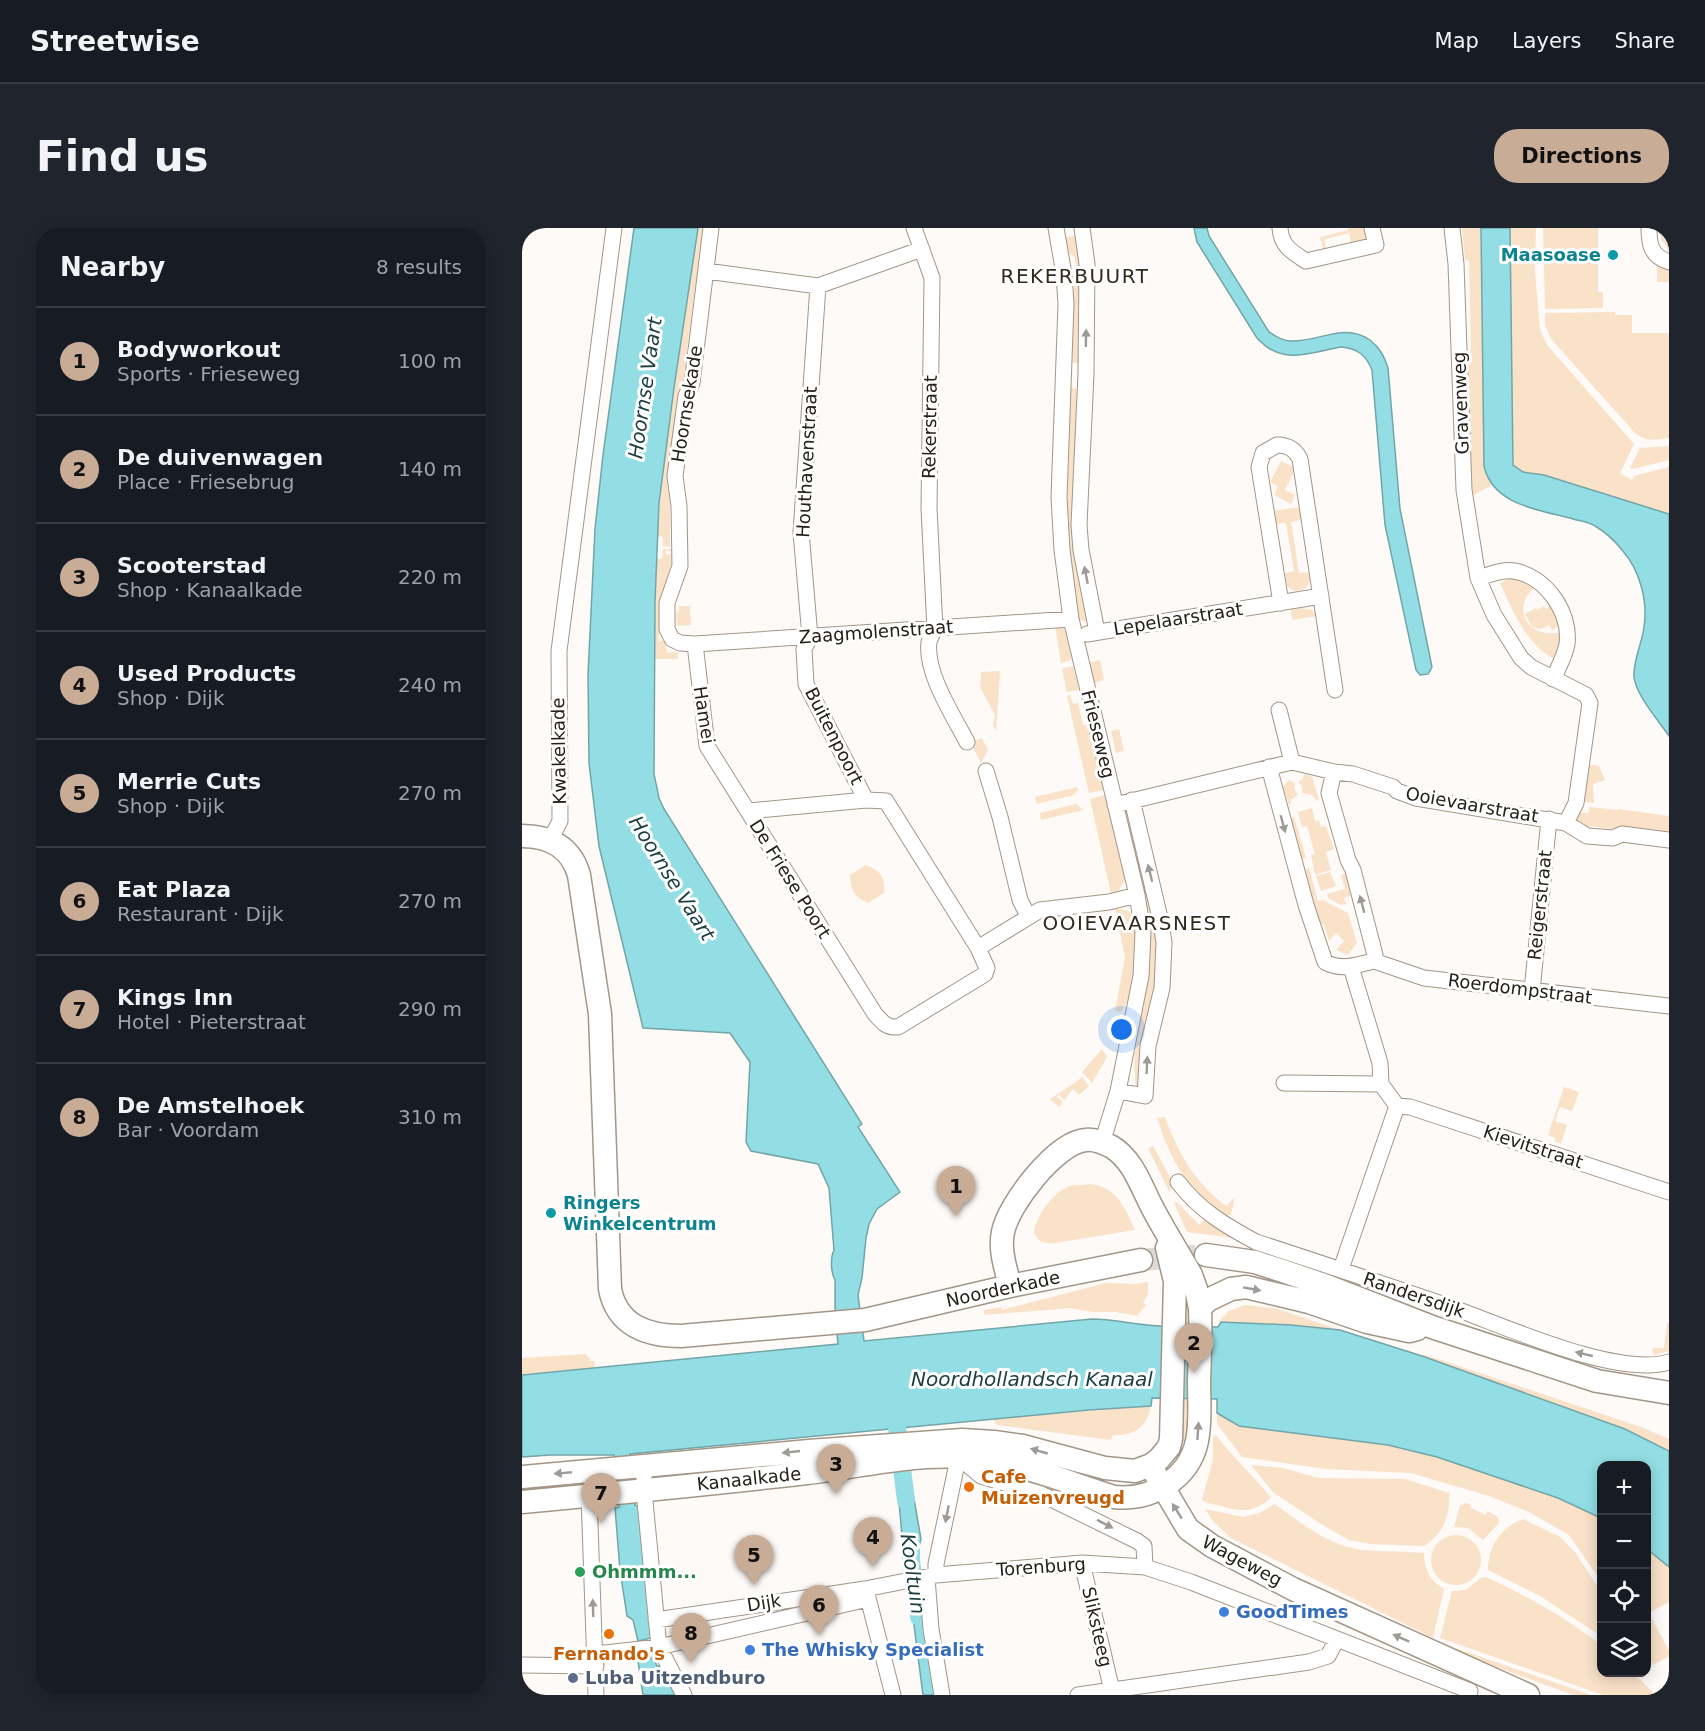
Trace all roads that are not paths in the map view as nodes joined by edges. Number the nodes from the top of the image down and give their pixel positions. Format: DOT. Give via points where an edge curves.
graph roads {
  1 [pos="614,228"];
  2 [pos="711,228"];
  3 [pos="914,228"];
  4 [pos="1056,228"];
  5 [pos="1082,228"];
  6 [pos="1280,228"];
  7 [pos="1372,228"];
  8 [pos="1452,228"];
  9 [pos="1649,228"];
  10 [pos="922,249"];
  11 [pos="1669,262"];
  12 [pos="706,271"];
  13 [pos="818,286"];
  14 [pos="1064,373"];
  15 [pos="1086,374"];
  16 [pos="1478,578"];
  17 [pos="1321,596"];
  18 [pos="1281,603"];
  19 [pos="1071,620"];
  20 [pos="935,629"];
  21 [pos="1097,632"];
  22 [pos="1075,636"];
  23 [pos="810,637"];
  24 [pos="688,643"];
  25 [pos="1553,679"];
  26 [pos="1335,690"];
  27 [pos="1279,710"];
  28 [pos="967,742"];
  29 [pos="1292,762"];
  30 [pos="1269,767"];
  31 [pos="986,771"];
  32 [pos="1334,772"];
  33 [pos="866,800"];
  34 [pos="1132,800"];
  35 [pos="1115,805"];
  36 [pos="748,812"];
  37 [pos="1549,819"];
  38 [pos="1566,823"];
  39 [pos="522,836"];
  40 [pos="550,840"];
  41 [pos="1669,840"];
  42 [pos="1137,895"];
  43 [pos="1028,916"];
  44 [pos="978,948"];
  45 [pos="1374,961"];
  46 [pos="1351,967"];
  47 [pos="1532,991"];
  48 [pos="1669,1006"];
  49 [pos="1284,1083"];
  50 [pos="1381,1084"];
  51 [pos="1118,1091"];
  52 [pos="1397,1106"];
  53 [pos="1102,1143"];
  54 [pos="1178,1182"];
  55 [pos="1669,1192"];
  56 [pos="1152,1208"];
  57 [pos="1206,1255"];
  58 [pos="1141,1260"];
  59 [pos="1341,1269"];
  60 [pos="1010,1286"];
  61 [pos="1200,1316"];
  62 [pos="1432,1327"];
  63 [pos="1669,1362"];
  64 [pos="1666,1393"];
  65 [pos="960,1448"];
  66 [pos="900,1452"];
  67 [pos="1151,1465"];
  68 [pos="625,1468"];
  69 [pos="522,1477"];
  70 [pos="1163,1488"];
  71 [pos="641,1491"];
  72 [pos="589,1496"];
  73 [pos="522,1502"];
  74 [pos="1082,1563"];
  75 [pos="1145,1567"];
  76 [pos="923,1578"];
  77 [pos="867,1594"];
  78 [pos="656,1620"];
  79 [pos="1337,1639"];
  80 [pos="649,1649"];
  81 [pos="596,1660"];
  82 [pos="522,1665"];
  83 [pos="1471,1685"];
  84 [pos="1113,1693"];
  85 [pos="596,1695"];
  86 [pos="684,1695"];
  87 [pos="893,1695"];
  88 [pos="942,1695"];
  89 [pos="1078,1695"];
  90 [pos="1528,1695"];
  1 -- 40 [label="street, Kwakelkade" via="559,651 560,821"];
  2 -- 12 [label="street, Hoornsekade"];
  3 -- 10 [label="street, Rekerstraat"];
  4 -- 14 [label="street, Frieseweg" via="1066,303"];
  15 -- 5 [label="street, one-way" via="1087,264"];
  6 -- 7 [label="street" via="1288,249 1306,261 1376,245"];
  8 -- 16 [label="street, Gravenweg" via="1464,490"];
  9 -- 11 [label="street" via="1649,246 1654,254"];
  10 -- 13 [label="street"];
  10 -- 20 [label="street, Rekerstraat" via="932,278 929,508"];
  12 -- 13 [label="street"];
  12 -- 24 [label="street, Hoornsekade" via="675,477 680,506 680,566 667,603 667,629 672,639"];
  13 -- 23 [label="street, Houthavenstraat" via="801,532"];
  14 -- 15 [label="street"];
  14 -- 19 [label="street, Frieseweg" via="1059,517"];
  21 -- 15 [label="street, one-way" via="1079,525"];
  16 -- 25 [label="street, Gravenweg" via="1515,650 1531,667"];
  16 -- 25 [label="street" via="1514,571 1527,575 1552,596 1567,631 1566,646"];
  17 -- 18 [label="street, Lepelaarstraat"];
  17 -- 18 [label="street" via="1300,459 1291,448 1276,445 1263,453 1259,466"];
  17 -- 26 [label="street"];
  18 -- 21 [label="street, Lepelaarstraat"];
  19 -- 20 [label="street, Zaagmolenstraat"];
  19 -- 22 [label="street, Frieseweg"];
  20 -- 23 [label="street, Zaagmolenstraat"];
  20 -- 28 [label="street, Rekerstraat" via="929,642 932,673"];
  21 -- 22 [label="street, Lepelaarstraat"];
  22 -- 35 [label="street, Frieseweg"];
  23 -- 24 [label="street, Zaagmolenstraat"];
  23 -- 33 [label="street, Buitenpoort" via="804,649 806,684"];
  24 -- 36 [label="street, Hamei" via="707,747"];
  25 -- 38 [label="street, Gravenweg" via="1586,695 1590,703 1576,802"];
  27 -- 29 [label="street"];
  29 -- 30 [label="street, Ooievaarstraat"];
  29 -- 32 [label="street, Ooievaarstraat"];
  30 -- 34 [label="street, Ooievaarstraat"];
  30 -- 46 [label="street, one-way" via="1325,962 1334,967"];
  31 -- 43 [label="street" via="1020,900"];
  32 -- 37 [label="street, Ooievaarstraat" via="1353,774 1425,800"];
  45 -- 32 [label="street, one-way" via="1376,955 1329,793"];
  33 -- 36 [label="street, De Friese Poort"];
  33 -- 44 [label="street, De Friese Poort" via="886,801"];
  34 -- 35 [label="street, Ooievaarstraat"];
  51 -- 34 [label="street, one-way" via="1145,1096 1148,1046 1162,988 1164,961 1161,922"];
  35 -- 42 [label="street, Frieseweg"];
  36 -- 44 [label="street, De Friese Poort" via="876,1014 890,1028 898,1027 985,974 987,968"];
  37 -- 38 [label="street, Ooievaarstraat"];
  37 -- 47 [label="street, Reigerstraat"];
  38 -- 41 [label="street, Ooievaarstraat" via="1587,836 1613,838 1622,834"];
  39 -- 40 [label="street"];
  40 -- 60 [label="street, Noorderkade" via="567,852 577,870 591,949 602,1038 609,1289 618,1309 632,1324 648,1333 681,1336 865,1320"];
  42 -- 43 [label="street" via="1040,910"];
  42 -- 51 [label="street, Frieseweg" via="1143,962"];
  43 -- 44 [label="street"];
  45 -- 46 [label="street"];
  45 -- 47 [label="street, Roerdompstraat" via="1424,978"];
  46 -- 50 [label="street" via="1380,1063"];
  47 -- 48 [label="street, Roerdompstraat"];
  49 -- 50 [label="street"];
  50 -- 52 [label="street"];
  51 -- 53 [label="street, Frieseweg"];
  52 -- 55 [label="street, Kievitstraat"];
  52 -- 59 [label="street"];
  53 -- 56 [label="street" via="1126,1160"];
  53 -- 60 [label="street" via="1086,1139 1066,1148 1014,1204 1002,1234"];
  54 -- 59 [label="street, Randersdijk" via="1193,1200 1225,1225 1256,1242"];
  56 -- 61 [label="street" via="1191,1275"];
  56 -- 67 [label="street" via="1173,1265 1175,1324 1171,1439 1169,1447"];
  57 -- 62 [label="street, Randersdijk" via="1255,1262"];
  58 -- 60 [label="street, Noorderkade"];
  63 -- 59 [label="street, Randersdijk, one-way" via="1641,1364 1568,1350"];
  61 -- 62 [label="street, Randersdijk, one-way" via="1208,1300 1231,1288 1246,1287 1309,1302 1367,1322 1409,1331"];
  70 -- 61 [label="street, Kanaalkade, one-way" via="1185,1468 1199,1434"];
  62 -- 64 [label="street, Randersdijk" via="1598,1381"];
  65 -- 66 [label="street, Kanaalkade"];
  67 -- 65 [label="street, Kanaalkade, one-way" via="1135,1470 1105,1468 994,1442"];
  65 -- 70 [label="street, Kanaalkade" via="1114,1497 1142,1496"];
  65 -- 75 [label="street, one-way" via="981,1476 1041,1494 1137,1541 1144,1546"];
  65 -- 76 [label="street, one-way" via="936,1564"];
  66 -- 68 [label="street, Kanaalkade, one-way"];
  66 -- 71 [label="street, Kanaalkade" via="810,1473"];
  67 -- 70 [label="street, Wageweg"];
  68 -- 69 [label="street, Kanaalkade, one-way"];
  68 -- 71 [label="street"];
  83 -- 70 [label="street, Wageweg, one-way" via="1212,1546 1188,1528"];
  71 -- 72 [label="street, Kanaalkade"];
  71 -- 78 [label="street"];
  72 -- 73 [label="street"];
  81 -- 72 [label="street, one-way"];
  74 -- 75 [label="street, Torenburg"];
  74 -- 76 [label="street, Torenburg"];
  74 -- 84 [label="street, Sliksteeg"];
  75 -- 79 [label="street, Wageweg"];
  76 -- 77 [label="street, Dijk"];
  76 -- 88 [label="street"];
  77 -- 78 [label="street, Dijk"];
  77 -- 80 [label="street, Dijk"];
  77 -- 87 [label="street"];
  78 -- 80 [label="street"];
  79 -- 83 [label="street, Wageweg"];
  79 -- 84 [label="street" via="1328,1656 1309,1662"];
  80 -- 81 [label="street, Dijk"];
  80 -- 86 [label="street"];
  81 -- 82 [label="street, Dijk"];
  81 -- 85 [label="street"];
  83 -- 90 [label="street, Wageweg"];
  84 -- 89 [label="street"];
}
